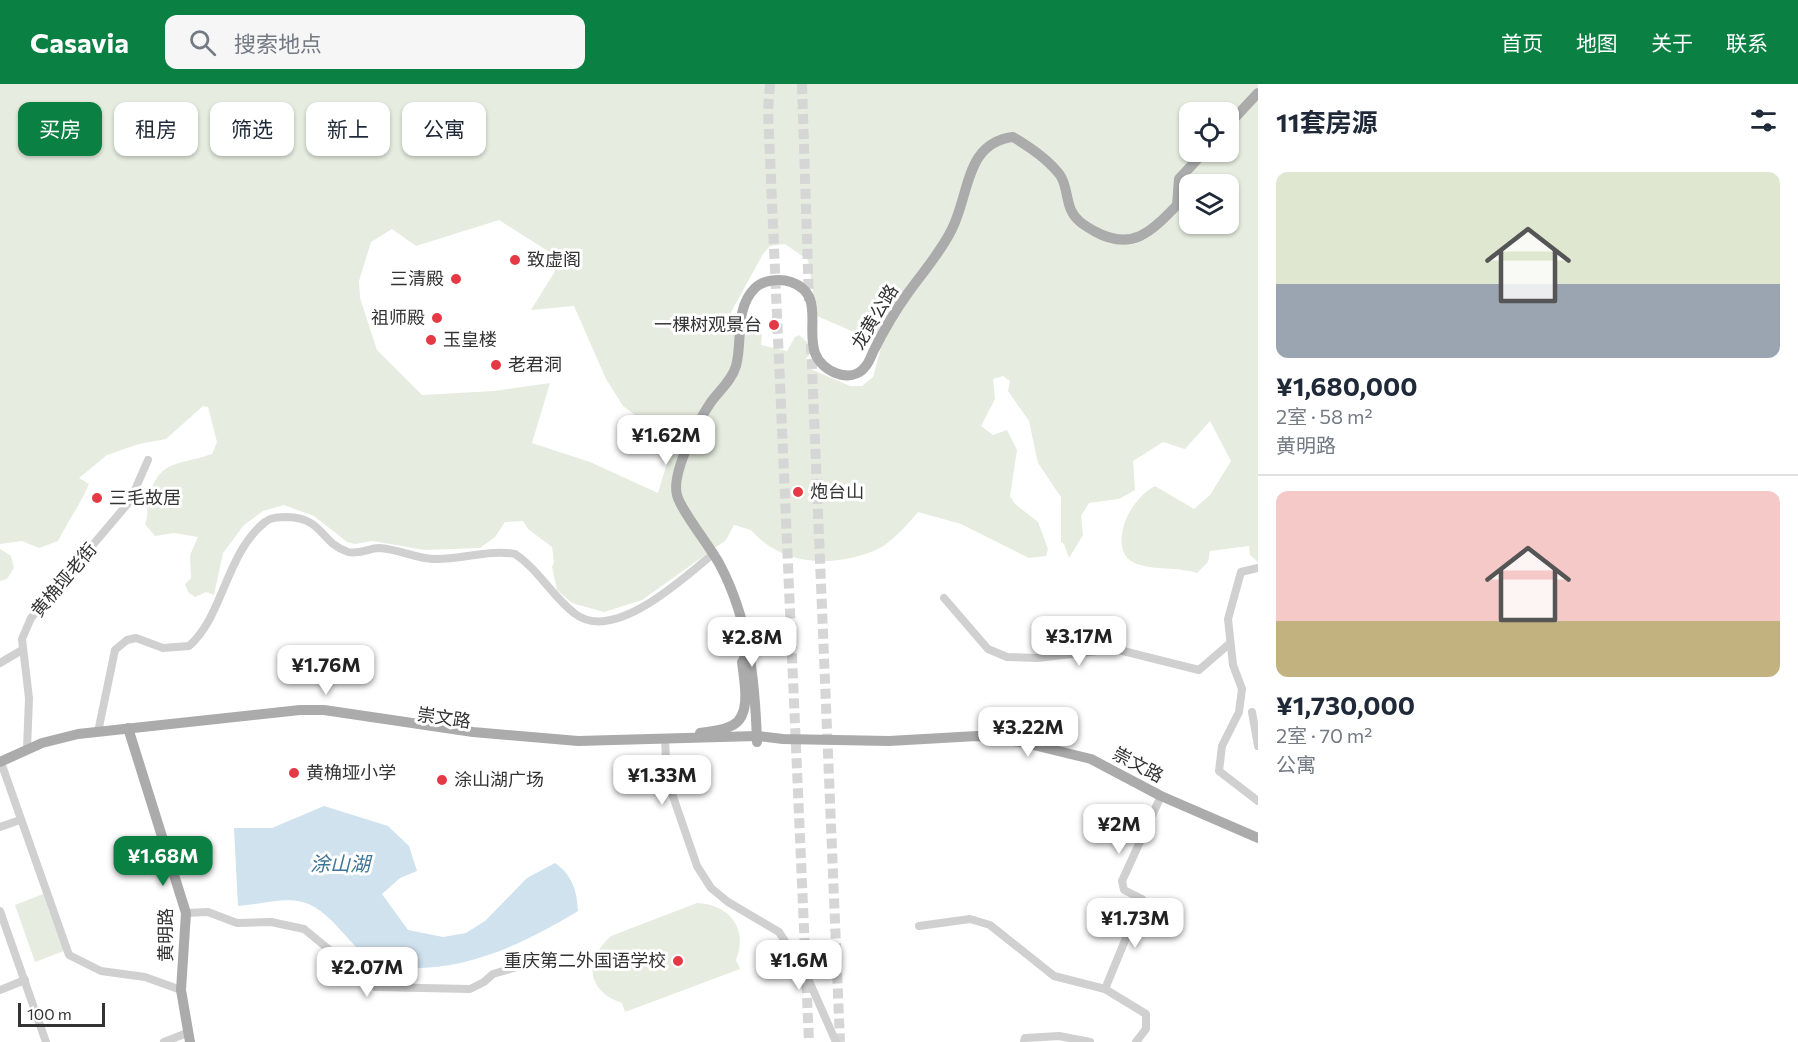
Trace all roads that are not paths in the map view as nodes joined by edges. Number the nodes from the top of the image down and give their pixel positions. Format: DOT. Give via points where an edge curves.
graph roads {
  1 [pos="1258,93"];
  2 [pos="1239,113"];
  3 [pos="1195,162"];
  4 [pos="148,460"];
  5 [pos="714,553"];
  6 [pos="1258,568"];
  7 [pos="944,598"];
  8 [pos="1229,644"];
  9 [pos="22,650"];
  10 [pos="745,650"];
  11 [pos="0,663"];
  12 [pos="1252,712"];
  13 [pos="129,731"];
  14 [pos="98,732"];
  15 [pos="755,739"];
  16 [pos="665,743"];
  17 [pos="1258,746"];
  18 [pos="27,749"];
  19 [pos="1,764"];
  20 [pos="1161,796"];
  21 [pos="1258,801"];
  22 [pos="20,820"];
  23 [pos="1258,826"];
  24 [pos="0,827"];
  25 [pos="1256,838"];
  26 [pos="0,911"];
  27 [pos="186,913"];
  28 [pos="919,926"];
  29 [pos="558,955"];
  30 [pos="25,980"];
  31 [pos="1105,989"];
  32 [pos="0,990"];
  33 [pos="181,990"];
  34 [pos="183,1038"];
  35 [pos="46,1042"];
  36 [pos="164,1042"];
  37 [pos="836,1042"];
  38 [pos="1024,1042"];
  39 [pos="1090,1042"];
  40 [pos="1136,1042"];
  1 -- 2 [label="main road"];
  3 -- 5 [label="main road, 龙黄公路" via="1179,179 1177,205 1143,235 1123,242 1110,240 1079,223 1070,209 1060,175 1038,152 1013,137 997,139 973,163 963,206 951,232 891,318 864,369 853,375 840,375 823,367 815,356 813,309 808,295 797,284 771,280 756,287 742,312 735,366 710,404 676,478 677,496"];
  4 -- 9 [label="street, 黄桷垭老街" via="130,501 31,618"];
  5 -- 10 [label="main road, 龙黄公路" via="733,590"];
  5 -- 14 [label="street" via="653,601 608,620 590,621 569,609 515,554 432,559 376,548 355,553 335,544 304,518 274,517 265,521 233,565 197,639 189,646 163,648 136,638 116,650"];
  6 -- 8 [label="street" via="1241,572 1228,619"];
  7 -- 8 [label="street" via="988,649 1007,657 1037,658 1115,649 1199,670"];
  8 -- 21 [label="street" via="1242,689 1239,712 1222,746 1219,771"];
  9 -- 11 [label="street"];
  9 -- 18 [label="street, 黄桷垭老街" via="28,677"];
  10 -- 15 [label="main road, 龙黄公路"];
  10 -- 16 [label="main road" via="745,692 738,721 727,728"];
  12 -- 17 [label="street"];
  13 -- 14 [label="main road, 崇文路"];
  13 -- 16 [label="main road, 崇文路" via="312,716 473,739 591,747"];
  13 -- 19 [label="main road, 崇文路" via="57,746"];
  13 -- 27 [label="main road, 黄明路"];
  14 -- 18 [label="main road, 崇文路"];
  15 -- 16 [label="main road, 崇文路"];
  15 -- 20 [label="main road, 崇文路" via="889,741 977,736 1022,742 1090,759"];
  16 -- 37 [label="street" via="670,792 696,866 711,888 728,902 779,932 806,974"];
  18 -- 19 [label="main road, 崇文路"];
  19 -- 22 [label="street"];
  20 -- 25 [label="main road, 崇文路"];
  20 -- 31 [label="street" via="1122,881 1124,890 1142,899"];
  22 -- 24 [label="street"];
  22 -- 33 [label="street" via="69,955 100,971 146,977"];
  23 -- 25 [label="street"];
  26 -- 30 [label="street"];
  27 -- 29 [label="street" via="201,911 237,923 271,922 304,929 375,987 470,989 493,974"];
  27 -- 33 [label="main road, 黄明路"];
  28 -- 31 [label="street" via="969,919 990,925 1054,976"];
  30 -- 32 [label="street"];
  30 -- 35 [label="street"];
  31 -- 40 [label="street" via="1146,1014 1146,1029"];
  33 -- 34 [label="main road, 黄明路"];
  34 -- 36 [label="street"];
  38 -- 39 [label="street" via="1025,1038 1059,1036"];
}
